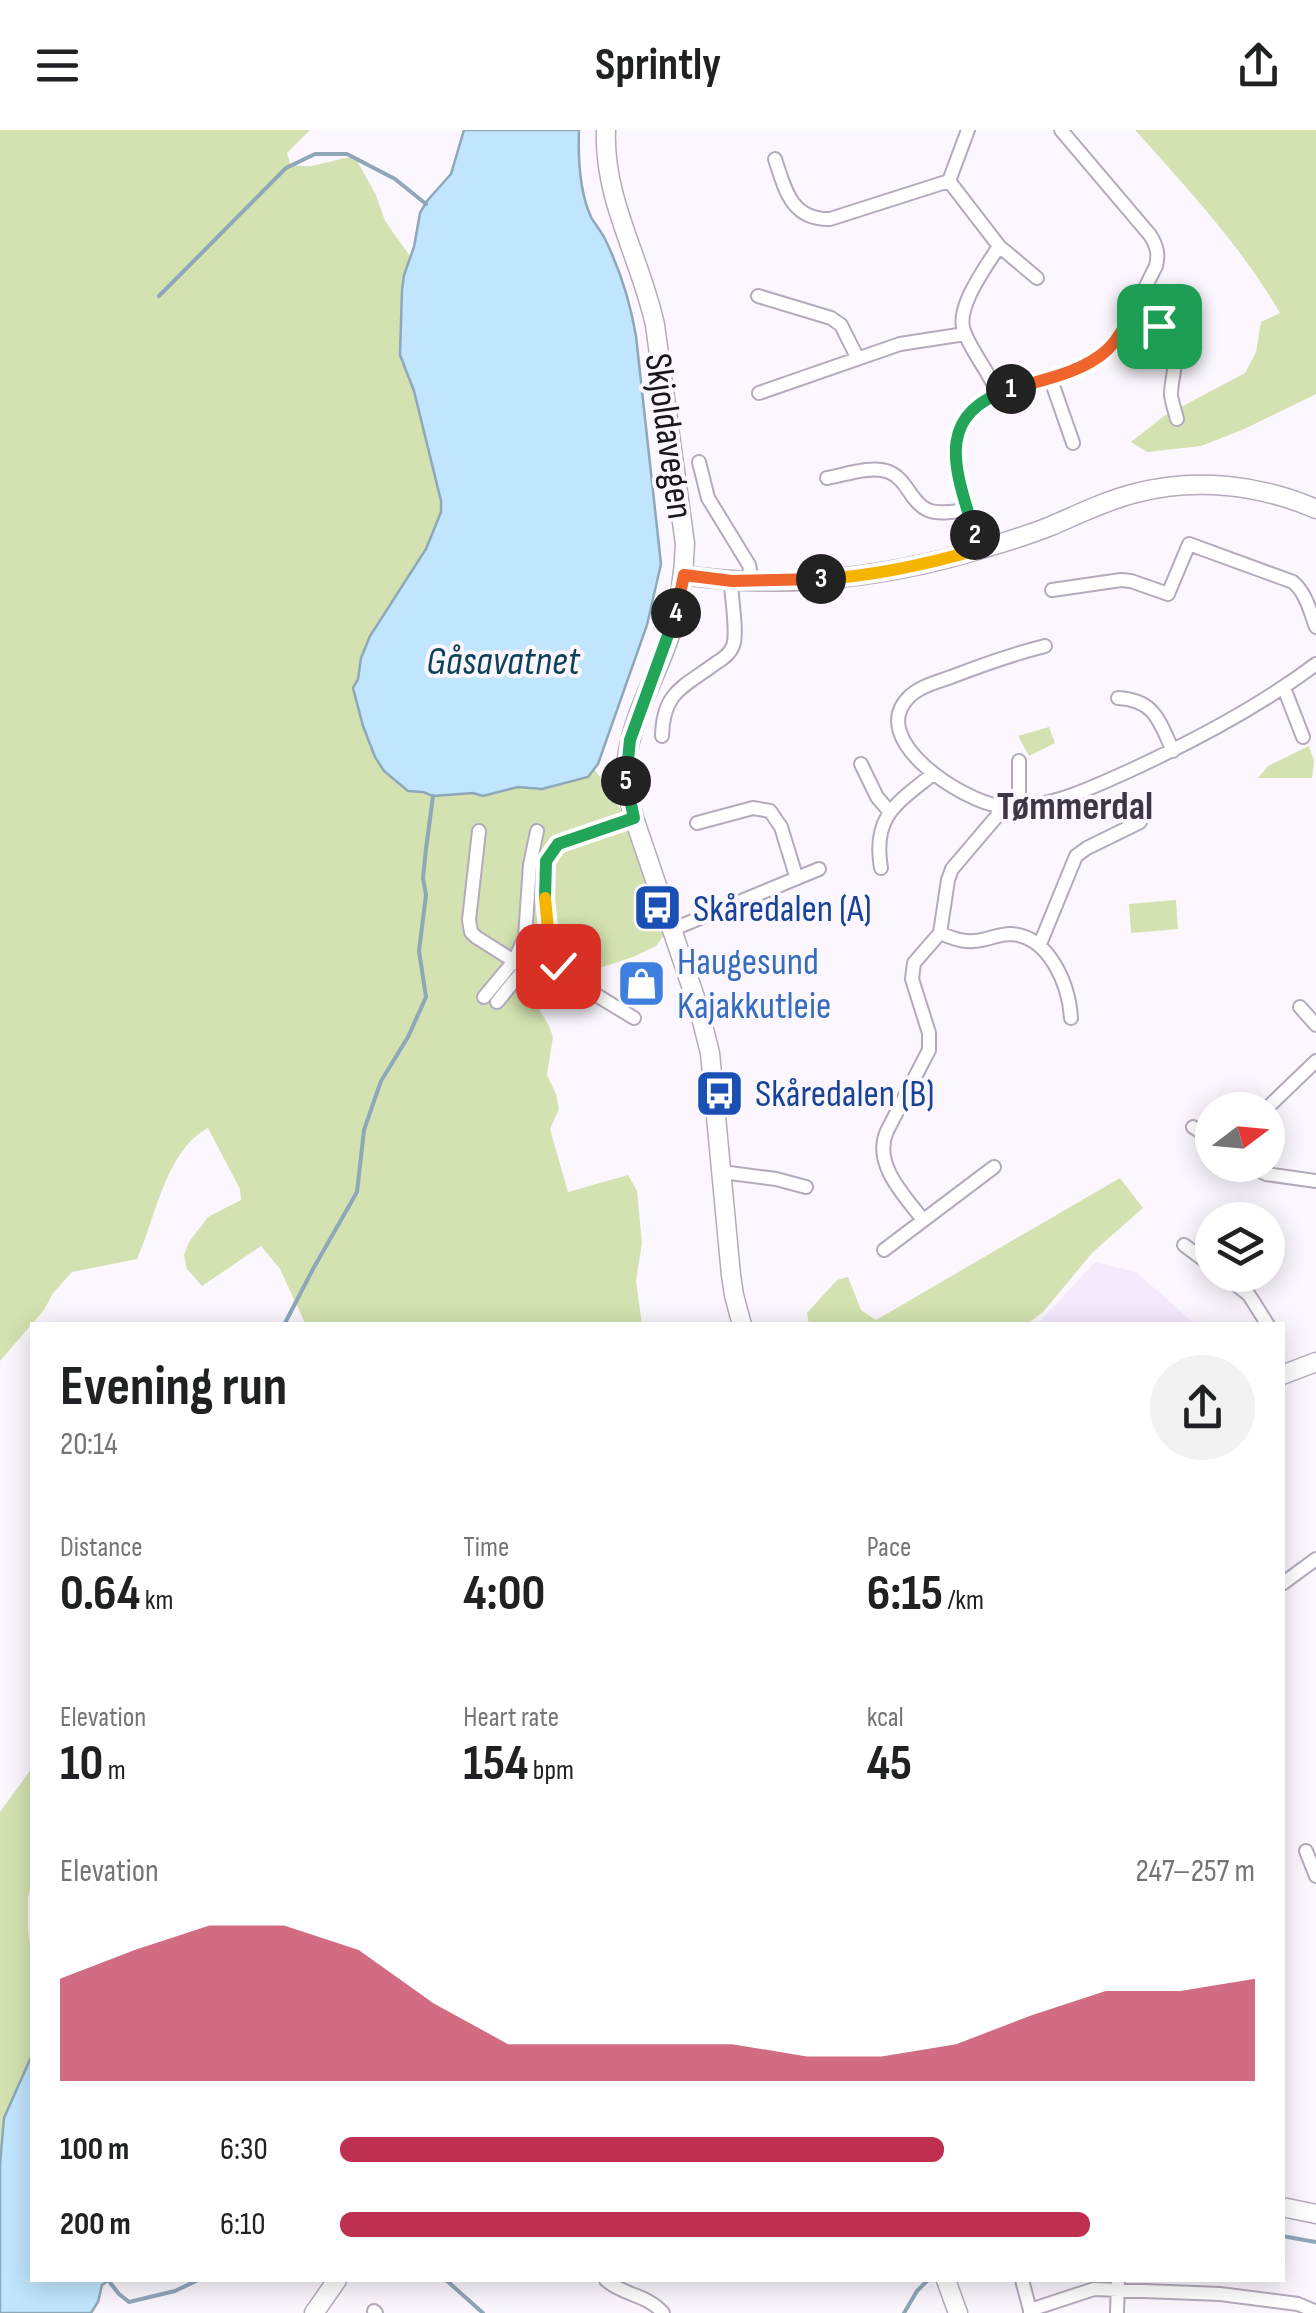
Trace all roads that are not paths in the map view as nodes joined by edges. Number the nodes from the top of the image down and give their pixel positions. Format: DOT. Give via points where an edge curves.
graph roads {
  1 [pos="606,130"];
  2 [pos="968,130"];
  3 [pos="1060,130"];
  4 [pos="774,159"];
  5 [pos="948,180"];
  6 [pos="999,246"];
  7 [pos="1037,278"];
  8 [pos="758,296"];
  9 [pos="1130,317"];
  10 [pos="965,334"];
  11 [pos="857,357"];
  12 [pos="1050,377"];
  13 [pos="759,393"];
  14 [pos="998,394"];
  15 [pos="1177,419"];
  16 [pos="1073,443"];
  17 [pos="699,462"];
  18 [pos="826,478"];
  19 [pos="1316,509"];
  20 [pos="968,510"];
  21 [pos="980,549"];
  22 [pos="684,575"];
  23 [pos="732,581"];
  24 [pos="752,581"];
  25 [pos="1052,590"];
  26 [pos="1316,628"];
  27 [pos="1045,646"];
  28 [pos="1316,664"];
  29 [pos="1284,688"];
  30 [pos="1118,698"];
  31 [pos="662,736"];
  32 [pos="1303,736"];
  33 [pos="1173,751"];
  34 [pos="1018,762"];
  35 [pos="860,764"];
  36 [pos="933,774"];
  37 [pos="1000,806"];
  38 [pos="1019,806"];
  39 [pos="889,811"];
  40 [pos="634,818"];
  41 [pos="1140,822"];
  42 [pos="697,823"];
  43 [pos="537,830"];
  44 [pos="478,831"];
  45 [pos="881,868"];
  46 [pos="818,869"];
  47 [pos="796,876"];
  48 [pos="671,930"];
  49 [pos="940,933"];
  50 [pos="1040,944"];
  51 [pos="552,955"];
  52 [pos="519,965"];
  53 [pos="490,999"];
  54 [pos="1300,1007"];
  55 [pos="634,1018"];
  56 [pos="1070,1018"];
  57 [pos="1316,1025"];
  58 [pos="1316,1060"];
  59 [pos="1283,1092"];
  60 [pos="994,1167"];
  61 [pos="722,1172"];
  62 [pos="1285,1177"];
  63 [pos="1316,1181"];
  64 [pos="806,1187"];
  65 [pos="924,1220"];
  66 [pos="1184,1245"];
  67 [pos="884,1250"];
  68 [pos="1195,1253"];
  69 [pos="1245,1292"];
  70 [pos="741,1322"];
  71 [pos="1266,1322"];
  72 [pos="1316,1362"];
  73 [pos="1285,1368"];
  74 [pos="1316,1559"];
  75 [pos="1285,1582"];
  76 [pos="1306,1851"];
  77 [pos="1316,1876"];
  78 [pos="1285,2209"];
  79 [pos="1316,2214"];
  80 [pos="336,2282"];
  81 [pos="609,2282"];
  82 [pos="1022,2282"];
  83 [pos="948,2283"];
  84 [pos="1117,2285"];
  85 [pos="1312,2310"];
  86 [pos="1030,2312"];
  87 [pos="314,2313"];
  88 [pos="664,2313"];
  89 [pos="958,2313"];
  90 [pos="1117,2313"];
  1 -- 22 [label="main road, Skjoldavegen" via="611,189 655,325"];
  2 -- 5 [label="street"];
  3 -- 9 [label="street" via="1155,242 1156,266"];
  4 -- 5 [label="street" via="791,202 821,219"];
  5 -- 6 [label="street"];
  6 -- 7 [label="street"];
  6 -- 10 [label="street" via="966,302"];
  8 -- 11 [label="street" via="841,324"];
  9 -- 12 [label="street" via="1107,350"];
  9 -- 15 [label="street" via="1159,326 1171,345"];
  10 -- 11 [label="street"];
  10 -- 14 [label="street"];
  11 -- 13 [label="street"];
  12 -- 14 [label="street"];
  12 -- 16 [label="street"];
  14 -- 20 [label="street" via="969,414 957,435 955,464"];
  17 -- 24 [label="street, Skjoldavegen" via="708,498"];
  18 -- 20 [label="street" via="886,471 930,511"];
  19 -- 21 [label="main road" via="1230,486 1156,488"];
  20 -- 21 [label="street"];
  21 -- 24 [label="main road" via="870,574"];
  22 -- 23 [label="main road"];
  22 -- 40 [label="main road, Skjoldavegen" via="672,630 630,740 626,787"];
  23 -- 24 [label="main road"];
  23 -- 31 [label="street" via="734,644 672,695"];
  25 -- 26 [label="street" via="1121,580 1168,594 1189,544 1293,582"];
  27 -- 36 [label="street" via="912,693 900,712 902,737"];
  28 -- 29 [label="street"];
  29 -- 32 [label="street"];
  29 -- 33 [label="street"];
  30 -- 33 [label="street" via="1148,706"];
  33 -- 38 [label="street" via="1071,795"];
  34 -- 38 [label="street"];
  35 -- 39 [label="street"];
  36 -- 37 [label="street"];
  36 -- 39 [label="street"];
  37 -- 38 [label="street"];
  37 -- 49 [label="street" via="952,868"];
  39 -- 45 [label="street"];
  40 -- 48 [label="main road, Skjoldavegen"];
  40 -- 51 [label="street" via="568,839 550,852 544,874"];
  41 -- 50 [label="street" via="1076,856"];
  42 -- 47 [label="street" via="754,808 770,811 782,827"];
  43 -- 52 [label="street"];
  44 -- 52 [label="street" via="470,926"];
  46 -- 47 [label="street"];
  47 -- 48 [label="street"];
  48 -- 61 [label="main road, Skjoldavegen" via="710,1052"];
  49 -- 50 [label="street" via="966,943 1010,934"];
  49 -- 65 [label="street" via="912,969 929,1050 883,1140 891,1175"];
  50 -- 56 [label="street" via="1070,998"];
  51 -- 52 [label="street"];
  51 -- 55 [label="street" via="566,974"];
  52 -- 53 [label="street"];
  54 -- 57 [label="street"];
  58 -- 59 [label="street"];
  60 -- 65 [label="street"];
  61 -- 64 [label="street"];
  61 -- 70 [label="main road, Skjoldavegen"];
  62 -- 63 [label="street"];
  65 -- 67 [label="street"];
  66 -- 68 [label="street"];
  69 -- 71 [label="street"];
  72 -- 73 [label="main road"];
  74 -- 75 [label="street"];
  76 -- 77 [label="street"];
  78 -- 79 [label="main road"];
  80 -- 87 [label="main road"];
  81 -- 88 [label="street"];
  82 -- 86 [label="street"];
  83 -- 89 [label="main road"];
  84 -- 85 [label="street" via="1269,2299"];
  84 -- 86 [label="street"];
  84 -- 90 [label="street"];
}
